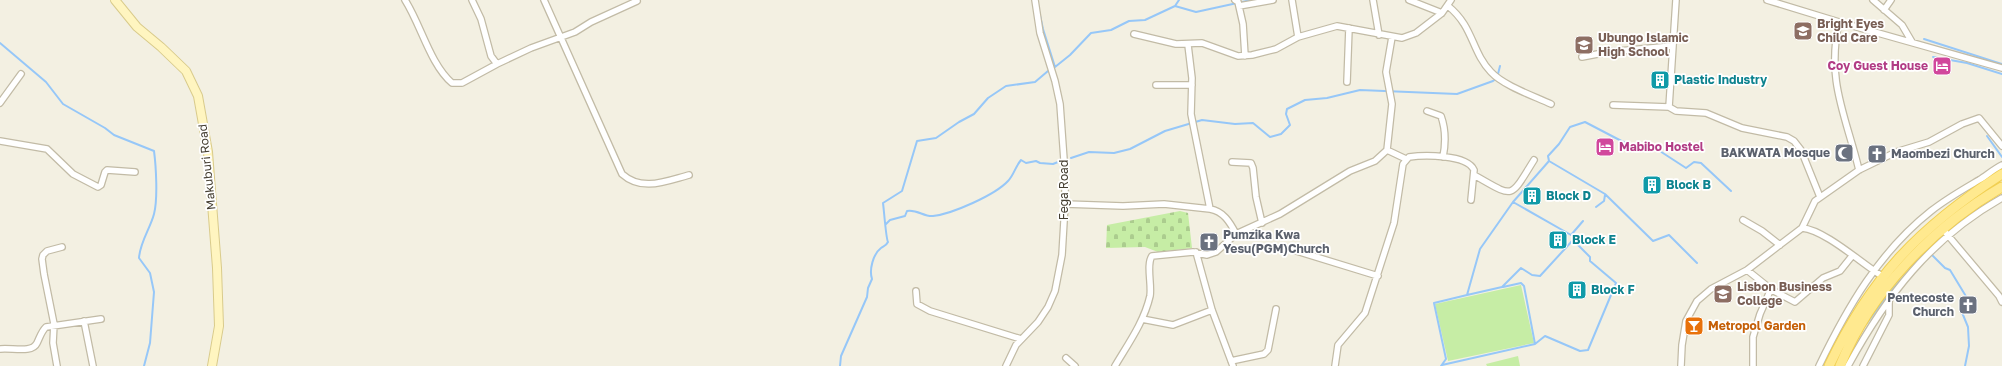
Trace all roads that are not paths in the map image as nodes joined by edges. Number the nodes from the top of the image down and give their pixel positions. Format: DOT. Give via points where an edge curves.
graph roads {
  1 [pos="115,0"];
  2 [pos="405,0"];
  3 [pos="472,0"];
  4 [pos="544,0"];
  5 [pos="1035,0"];
  6 [pos="1235,0"];
  7 [pos="1273,0"];
  8 [pos="1292,0"];
  9 [pos="1373,0"];
  10 [pos="1409,0"];
  11 [pos="1452,0"];
  12 [pos="1676,0"];
  13 [pos="1767,0"];
  14 [pos="1873,0"];
  15 [pos="1890,0"];
  16 [pos="637,1"];
  17 [pos="1239,6"];
  18 [pos="1448,6"];
  19 [pos="1884,10"];
  20 [pos="1442,13"];
  21 [pos="1839,22"];
  22 [pos="1349,28"];
  23 [pos="1134,34"];
  24 [pos="1379,35"];
  25 [pos="561,37"];
  26 [pos="1298,37"];
  27 [pos="1392,37"];
  28 [pos="1912,42"];
  29 [pos="1188,45"];
  30 [pos="1672,46"];
  31 [pos="1245,56"];
  32 [pos="1582,57"];
  33 [pos="497,64"];
  34 [pos="2002,68"];
  35 [pos="21,74"];
  36 [pos="1347,82"];
  37 [pos="1156,85"];
  38 [pos="1192,85"];
  39 [pos="0,103"];
  40 [pos="1551,104"];
  41 [pos="1613,105"];
  42 [pos="1669,107"];
  43 [pos="1427,111"];
  44 [pos="0,141"];
  45 [pos="2002,146"];
  46 [pos="1387,150"];
  47 [pos="1443,157"];
  48 [pos="1406,159"];
  49 [pos="1534,160"];
  50 [pos="1232,162"];
  51 [pos="2002,165"];
  52 [pos="1859,170"];
  53 [pos="135,172"];
  54 [pos="2002,174"];
  55 [pos="689,175"];
  56 [pos="1474,176"];
  57 [pos="2002,188"];
  58 [pos="1820,197"];
  59 [pos="2002,198"];
  60 [pos="1471,200"];
  61 [pos="1065,204"];
  62 [pos="1210,208"];
  63 [pos="1743,220"];
  64 [pos="1262,223"];
  65 [pos="1802,228"];
  66 [pos="1946,232"];
  67 [pos="1236,234"];
  68 [pos="1780,245"];
  69 [pos="62,247"];
  70 [pos="1290,249"];
  71 [pos="1196,252"];
  72 [pos="1852,256"];
  73 [pos="1747,270"];
  74 [pos="1873,270"];
  75 [pos="1378,276"];
  76 [pos="1882,276"];
  77 [pos="1770,289"];
  78 [pos="916,291"];
  79 [pos="1887,295"];
  80 [pos="2002,302"];
  81 [pos="1276,309"];
  82 [pos="1212,310"];
  83 [pos="101,319"];
  84 [pos="1142,319"];
  85 [pos="84,321"];
  86 [pos="54,324"];
  87 [pos="1021,339"];
  88 [pos="0,348"];
  89 [pos="1066,358"];
  90 [pos="1232,364"];
  91 [pos="57,366"];
  92 [pos="91,366"];
  93 [pos="212,366"];
  94 [pos="1006,366"];
  95 [pos="1075,366"];
  96 [pos="1114,366"];
  97 [pos="1335,366"];
  98 [pos="1681,366"];
  99 [pos="1753,366"];
  100 [pos="1820,366"];
  101 [pos="1829,366"];
  102 [pos="1840,366"];
  103 [pos="1848,366"];
  104 [pos="1863,366"];
  1 -- 93 [label="street, Makuburi Road" via="137,27 186,71 198,96 208,152 217,268 220,326"];
  2 -- 33 [label="street" via="442,74 452,83 462,83"];
  3 -- 33 [label="street" via="481,19 491,56"];
  4 -- 25 [label="street"];
  5 -- 61 [label="street, Fega Road" via="1040,33 1060,104 1065,160"];
  6 -- 17 [label="street"];
  7 -- 17 [label="street"];
  8 -- 26 [label="street"];
  9 -- 24 [label="street"];
  10 -- 20 [label="street"];
  11 -- 18 [label="street"];
  12 -- 30 [label="street"];
  13 -- 21 [label="street"];
  14 -- 19 [label="street"];
  15 -- 19 [label="street"];
  16 -- 25 [label="street"];
  17 -- 31 [label="street"];
  18 -- 20 [label="street"];
  18 -- 40 [label="street" via="1468,28 1482,60 1492,73 1504,82"];
  19 -- 28 [label="street" via="1905,29"];
  20 -- 27 [label="street" via="1409,36"];
  21 -- 28 [label="street"];
  21 -- 52 [label="street" via="1835,48 1836,89"];
  22 -- 24 [label="street"];
  22 -- 26 [label="street" via="1337,26"];
  22 -- 36 [label="street"];
  23 -- 29 [label="street"];
  24 -- 27 [label="street"];
  25 -- 33 [label="street"];
  25 -- 55 [label="street" via="622,174 644,185"];
  26 -- 31 [label="street" via="1270,51"];
  27 -- 46 [label="street" via="1386,72 1392,104"];
  28 -- 34 [label="street"];
  29 -- 31 [label="street" via="1202,43 1233,55"];
  29 -- 38 [label="street"];
  30 -- 32 [label="street"];
  30 -- 42 [label="street"];
  35 -- 39 [label="street"];
  37 -- 38 [label="street"];
  38 -- 62 [label="street" via="1191,114"];
  41 -- 42 [label="street"];
  42 -- 58 [label="street" via="1676,111 1706,113 1742,128 1787,137 1794,141 1801,150"];
  43 -- 47 [label="street" via="1441,116 1444,124 1446,140"];
  44 -- 53 [label="street" via="47,149 73,174 98,187 101,186 107,170"];
  45 -- 52 [label="street" via="1979,118 1929,142 1896,152"];
  46 -- 48 [label="street"];
  46 -- 64 [label="street" via="1375,161 1350,172"];
  47 -- 48 [label="street" via="1420,156"];
  47 -- 56 [label="street" via="1469,164"];
  48 -- 75 [label="street" via="1400,173 1394,223"];
  49 -- 56 [label="street" via="1515,190 1510,193 1503,192"];
  50 -- 64 [label="street" via="1250,162 1253,168"];
  51 -- 74 [label="street" via="1929,212"];
  52 -- 58 [label="street"];
  54 -- 76 [label="main road" via="1949,210"];
  56 -- 60 [label="street"];
  57 -- 66 [label="main road" via="1962,214"];
  58 -- 65 [label="street" via="1811,206"];
  59 -- 66 [label="street"];
  61 -- 62 [label="street" via="1164,204"];
  61 -- 87 [label="street, Fega Road" via="1062,255 1056,291 1043,315"];
  62 -- 67 [label="street" via="1227,218"];
  63 -- 68 [label="street"];
  64 -- 67 [label="street"];
  65 -- 68 [label="street"];
  65 -- 72 [label="street" via="1819,233"];
  66 -- 79 [label="main road" via="1907,263"];
  66 -- 80 [label="street"];
  67 -- 71 [label="street" via="1216,252 1206,255"];
  68 -- 73 [label="street"];
  69 -- 86 [label="street" via="47,252 42,259"];
  70 -- 75 [label="street"];
  71 -- 82 [label="street"];
  71 -- 84 [label="street" via="1151,257 1151,291"];
  72 -- 74 [label="street"];
  72 -- 77 [label="street" via="1840,270 1823,278 1795,302"];
  73 -- 77 [label="street"];
  73 -- 98 [label="street" via="1711,288 1697,301 1686,321"];
  74 -- 76 [label="street"];
  74 -- 100 [label="street" via="1838,326"];
  75 -- 97 [label="street" via="1365,313 1338,345"];
  76 -- 101 [label="main road" via="1851,324"];
  77 -- 99 [label="street" via="1753,337"];
  78 -- 87 [label="street" via="917,304 930,311"];
  79 -- 102 [label="main road" via="1865,317"];
  79 -- 103 [label="street"];
  79 -- 104 [label="street" via="1889,315"];
  81 -- 90 [label="street" via="1268,350 1264,354"];
  82 -- 84 [label="street" via="1173,325"];
  82 -- 90 [label="street"];
  83 -- 85 [label="street"];
  84 -- 96 [label="street"];
  85 -- 86 [label="street"];
  85 -- 92 [label="street"];
  86 -- 88 [label="street" via="43,330 34,347"];
  86 -- 91 [label="street" via="53,343"];
  87 -- 94 [label="street, Fega Road"];
  89 -- 95 [label="street"];
}
